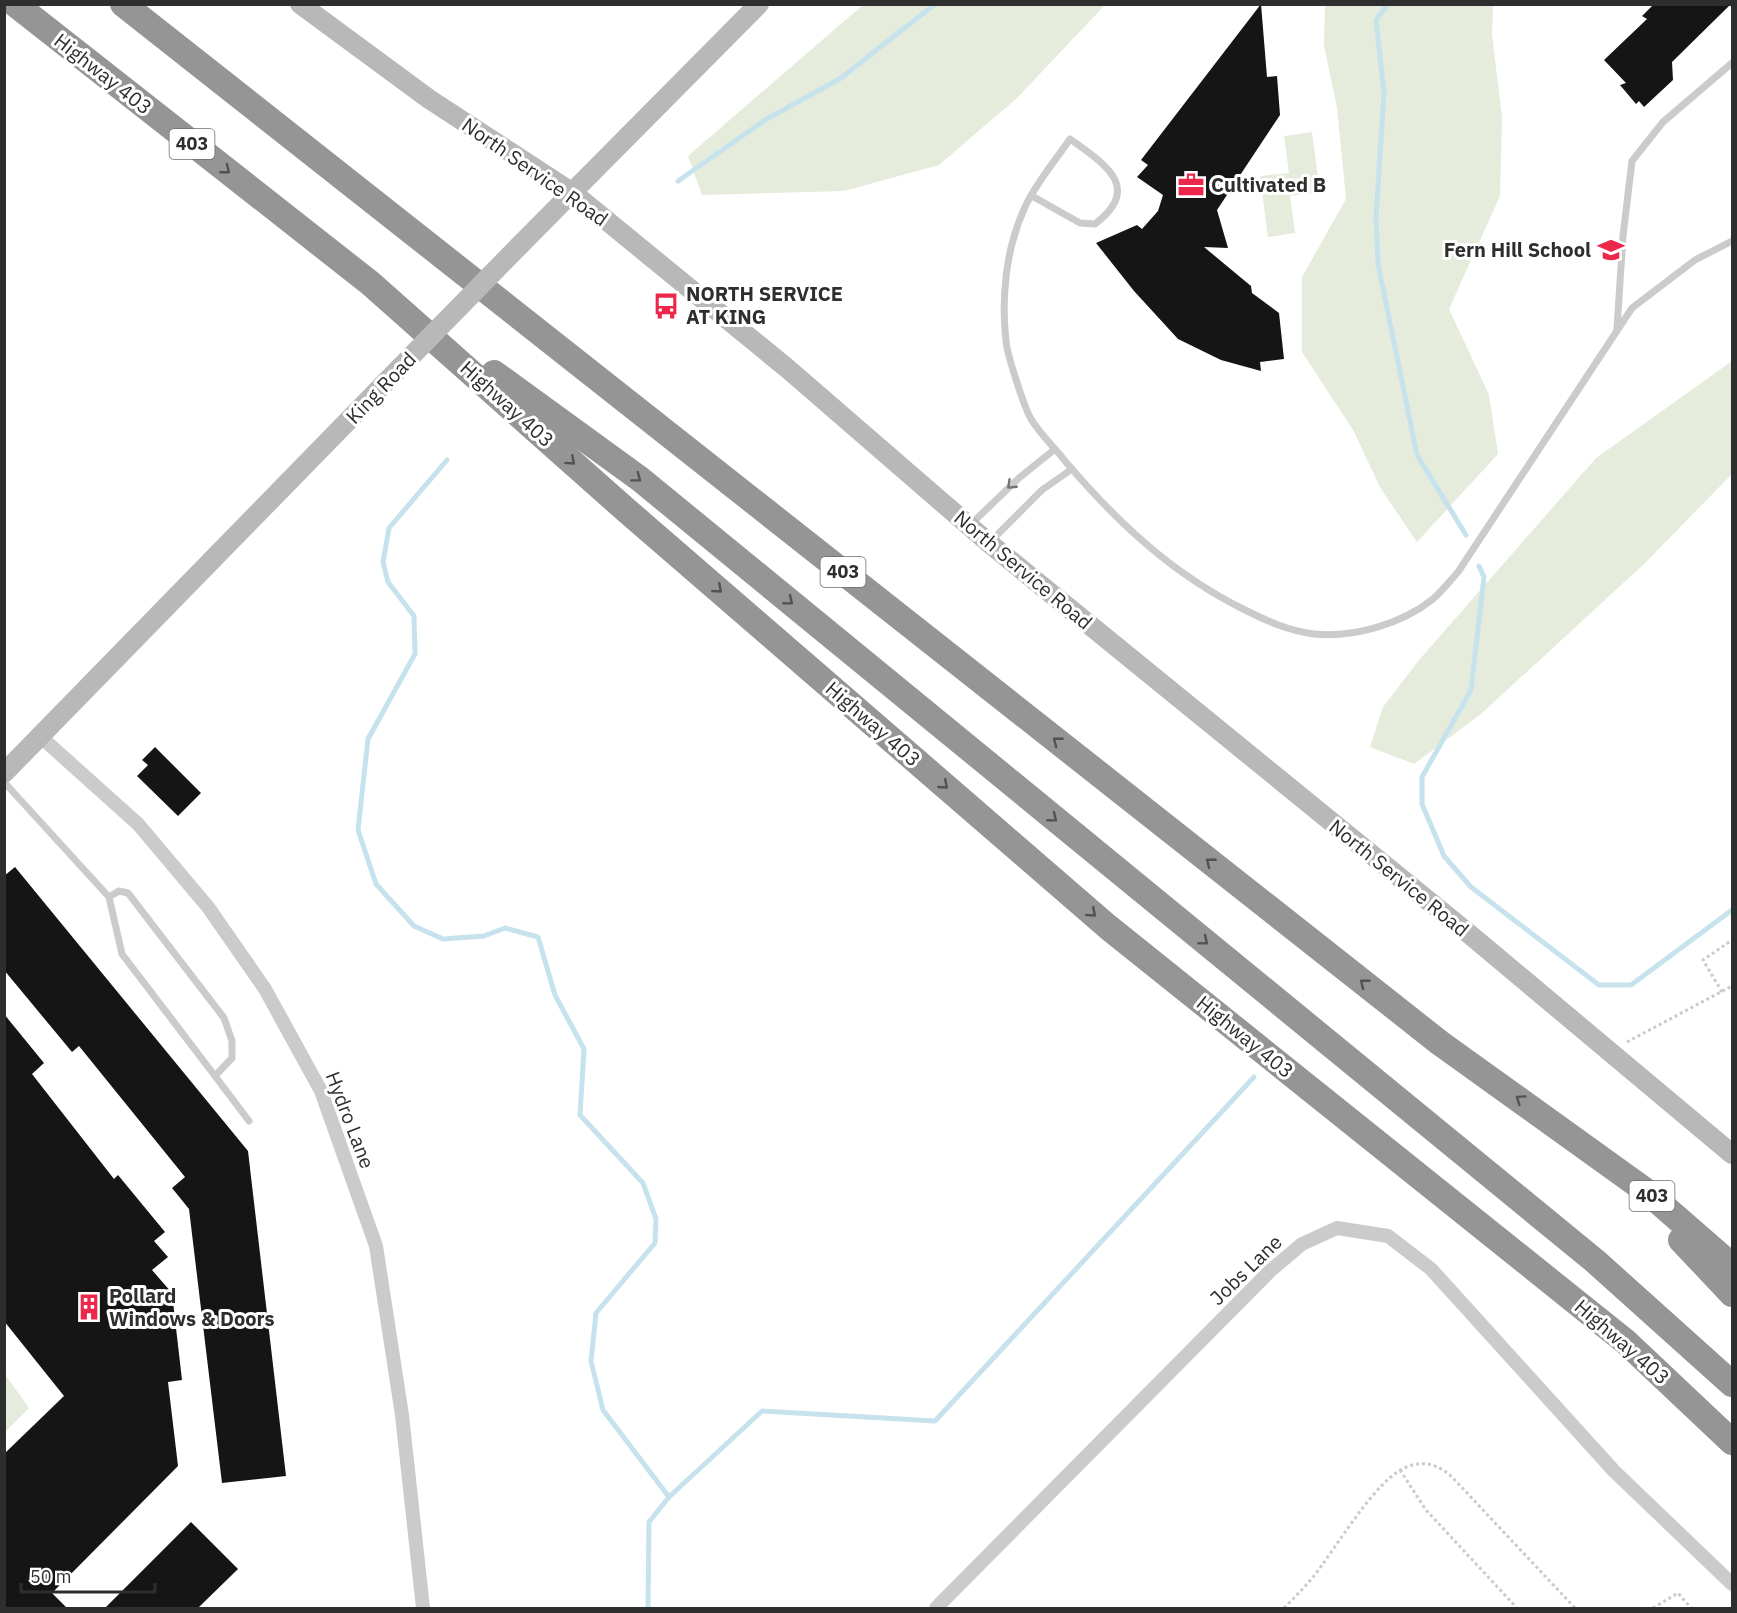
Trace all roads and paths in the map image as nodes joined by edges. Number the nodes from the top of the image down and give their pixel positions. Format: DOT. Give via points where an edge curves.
graph roads {
  1 [pos="15,4"];
  2 [pos="123,4"];
  3 [pos="300,4"];
  4 [pos="759,4"];
  5 [pos="1732,63"];
  6 [pos="573,193"];
  7 [pos="1032,195"];
  8 [pos="1732,241"];
  9 [pos="370,283"];
  10 [pos="1617,331"];
  11 [pos="1055,448"];
  12 [pos="1072,469"];
  13 [pos="969,526"];
  14 [pos="989,543"];
  15 [pos="41,737"];
  16 [pos="4,773"];
  17 [pos="4,782"];
  18 [pos="109,897"];
  19 [pos="1732,940"];
  20 [pos="1732,986"];
  21 [pos="1722,992"];
  22 [pos="1610,1052"];
  23 [pos="215,1076"];
  24 [pos="249,1121"];
  25 [pos="1567,1133"];
  26 [pos="1732,1154"];
  27 [pos="1732,1266"];
  28 [pos="1732,1294"];
  29 [pos="1732,1384"];
  30 [pos="1732,1442"];
  31 [pos="1400,1470"];
  32 [pos="1732,1584"];
  33 [pos="423,1608"];
  34 [pos="936,1608"];
  35 [pos="1284,1608"];
  36 [pos="1516,1608"];
  37 [pos="1575,1608"];
  38 [pos="1653,1608"];
  39 [pos="1691,1608"];
  1 -- 9 [label="highway, Highway 403 / 403, one-way"];
  25 -- 2 [label="highway, 403, one-way" via="1440,1043"];
  3 -- 6 [label="street, North Service Road" via="429,99"];
  4 -- 6 [label="street, King Road"];
  5 -- 10 [label="lane" via="1663,122 1632,162"];
  6 -- 13 [label="street, North Service Road" via="788,369"];
  6 -- 15 [label="street, King Road, bridge"];
  7 -- 7 [label="lane" via="1080,223 1095,224 1110,211 1118,192 1113,173 1070,139"];
  7 -- 11 [label="lane" via="1024,208 1006,266 1006,342 1030,418"];
  8 -- 10 [label="lane" via="1695,260 1632,308"];
  9 -- 29 [label="highway, one-way" via="640,479 1595,1261"];
  9 -- 30 [label="highway, Highway 403 / 403, one-way" via="1099,920 1626,1342"];
  10 -- 12 [label="lane" via="1458,572 1433,599 1379,626 1345,634 1313,634 1275,625 1218,597 1142,543"];
  11 -- 12 [label="lane"];
  11 -- 13 [label="lane, one-way"];
  12 -- 14 [label="lane" via="1042,490"];
  13 -- 14 [label="street, North Service Road"];
  14 -- 22 [label="street, North Service Road"];
  15 -- 16 [label="street, King Road"];
  15 -- 33 [label="street, Hydro Lane" via="138,824 208,907 265,989 321,1091 376,1246 402,1415"];
  17 -- 18 [label="lane"];
  18 -- 23 [label="lane" via="122,954"];
  18 -- 23 [label="lane" via="120,891 128,893 224,1018 232,1041 232,1058"];
  19 -- 21 [label="path" via="1703,960"];
  20 -- 21 [label="path"];
  21 -- 22 [label="path"];
  22 -- 26 [label="street, North Service Road"];
  23 -- 24 [label="lane"];
  25 -- 27 [label="highway, 403" via="1646,1191"];
  25 -- 28 [label="highway" via="1654,1211"];
  31 -- 35 [label="path" via="1366,1503 1313,1577"];
  31 -- 36 [label="path" via="1426,1510"];
  31 -- 37 [label="path" via="1421,1463 1443,1469"];
  32 -- 34 [label="street, Jobs Lane" via="1614,1471 1431,1269 1388,1236 1337,1228 1302,1244 1270,1271"];
  38 -- 39 [label="path" via="1678,1593"];
}
